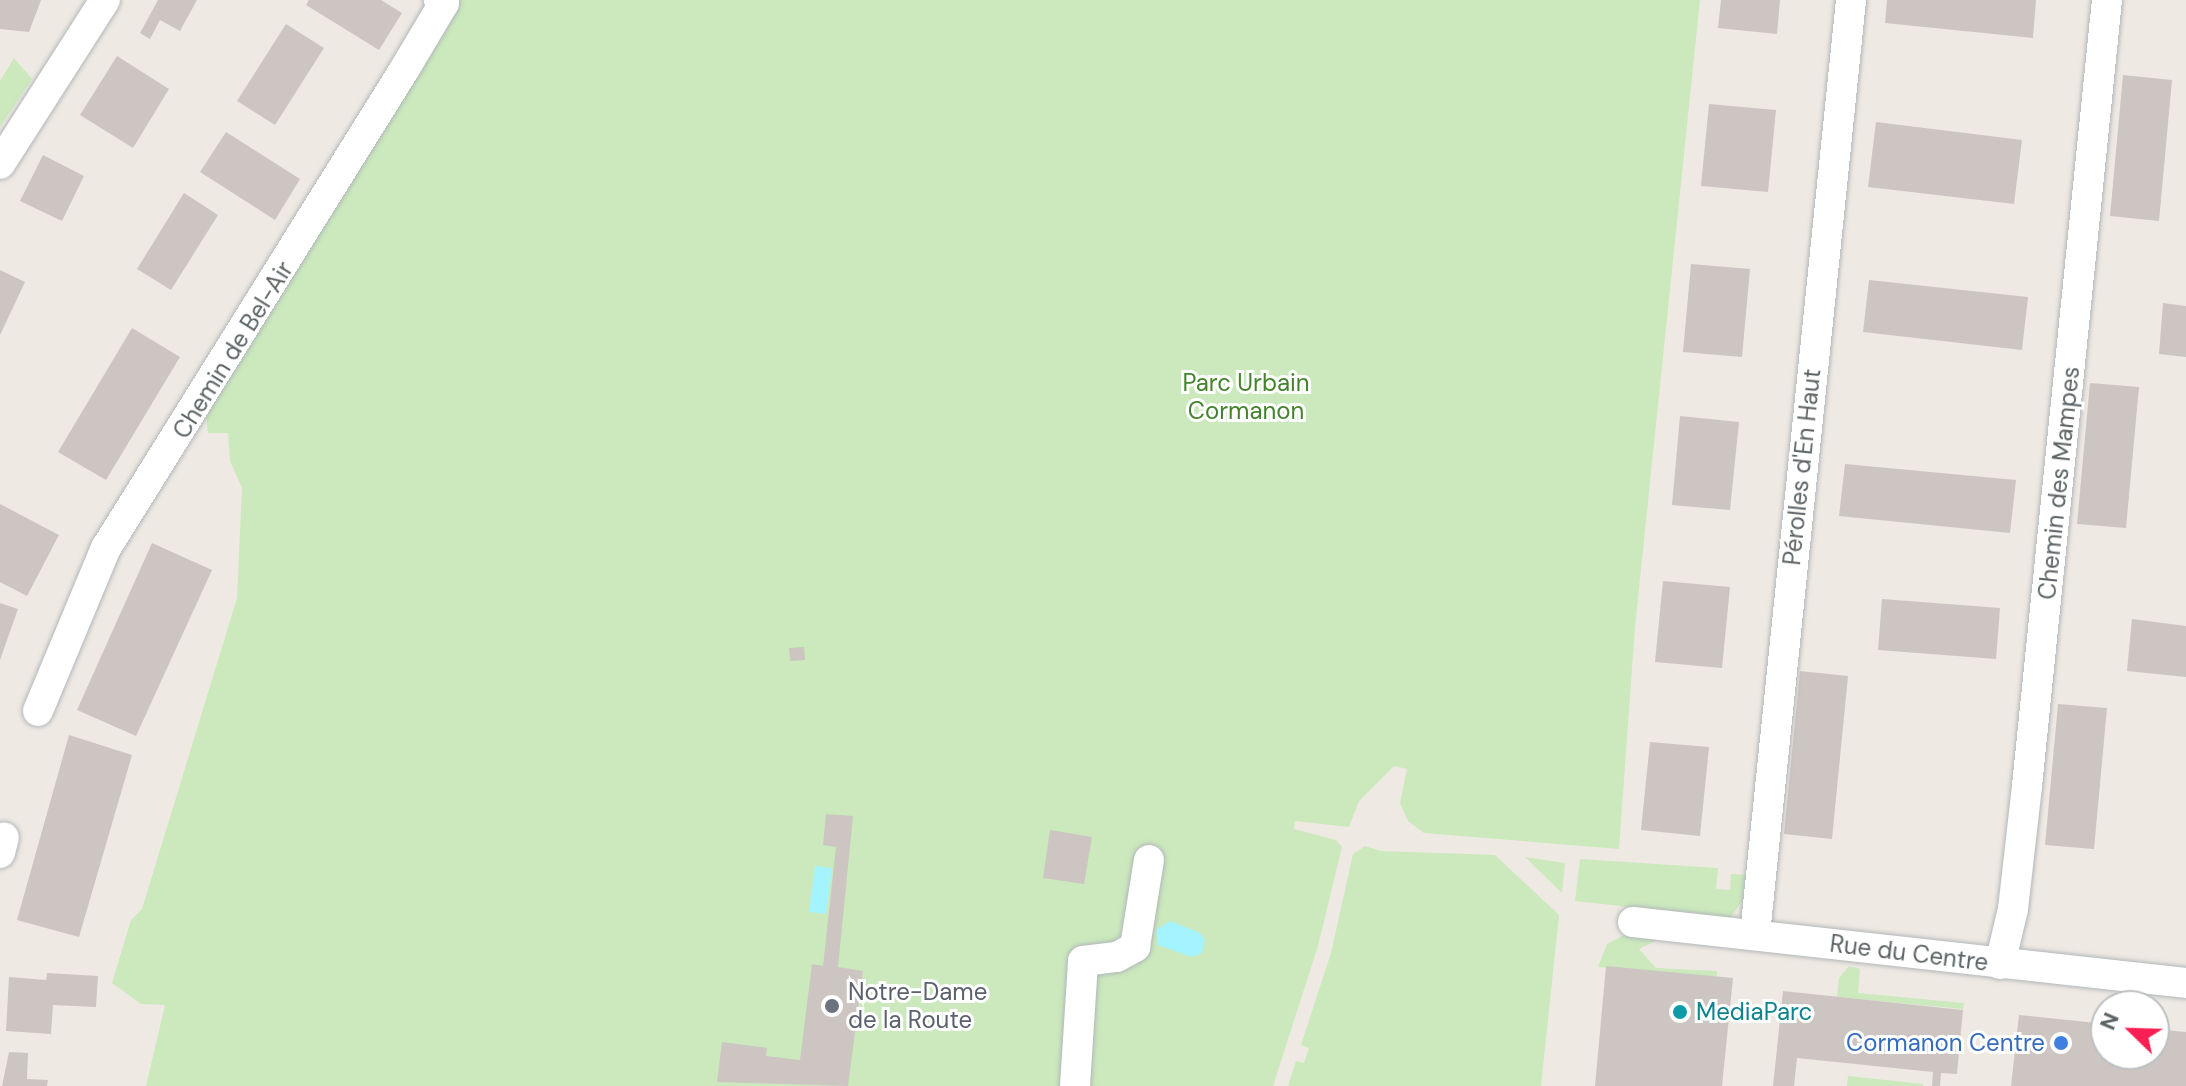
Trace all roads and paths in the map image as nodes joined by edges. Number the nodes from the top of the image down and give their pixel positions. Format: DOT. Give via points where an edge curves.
graph roads {
  1 [pos="105,0"];
  2 [pos="439,0"];
  3 [pos="1851,0"];
  4 [pos="2107,0"];
  5 [pos="0,164"];
  6 [pos="38,711"];
  7 [pos="1149,860"];
  8 [pos="1633,922"];
  9 [pos="1755,934"];
  10 [pos="2000,964"];
  11 [pos="2186,983"];
  12 [pos="1075,1086"];
  1 -- 5 [label="street"];
  2 -- 6 [label="street, Chemin de Bel-Air" via="444,3 395,84 106,548"];
  3 -- 9 [label="street, Pérolles d'En Haut"];
  4 -- 10 [label="street, Chemin des Mampes" via="2017,877"];
  7 -- 12 [label="street" via="1135,947 1117,957 1083,961"];
  8 -- 9 [label="street, Rue du Centre"];
  9 -- 10 [label="street, Rue du Centre"];
  10 -- 11 [label="street, Rue du Centre"];
}
